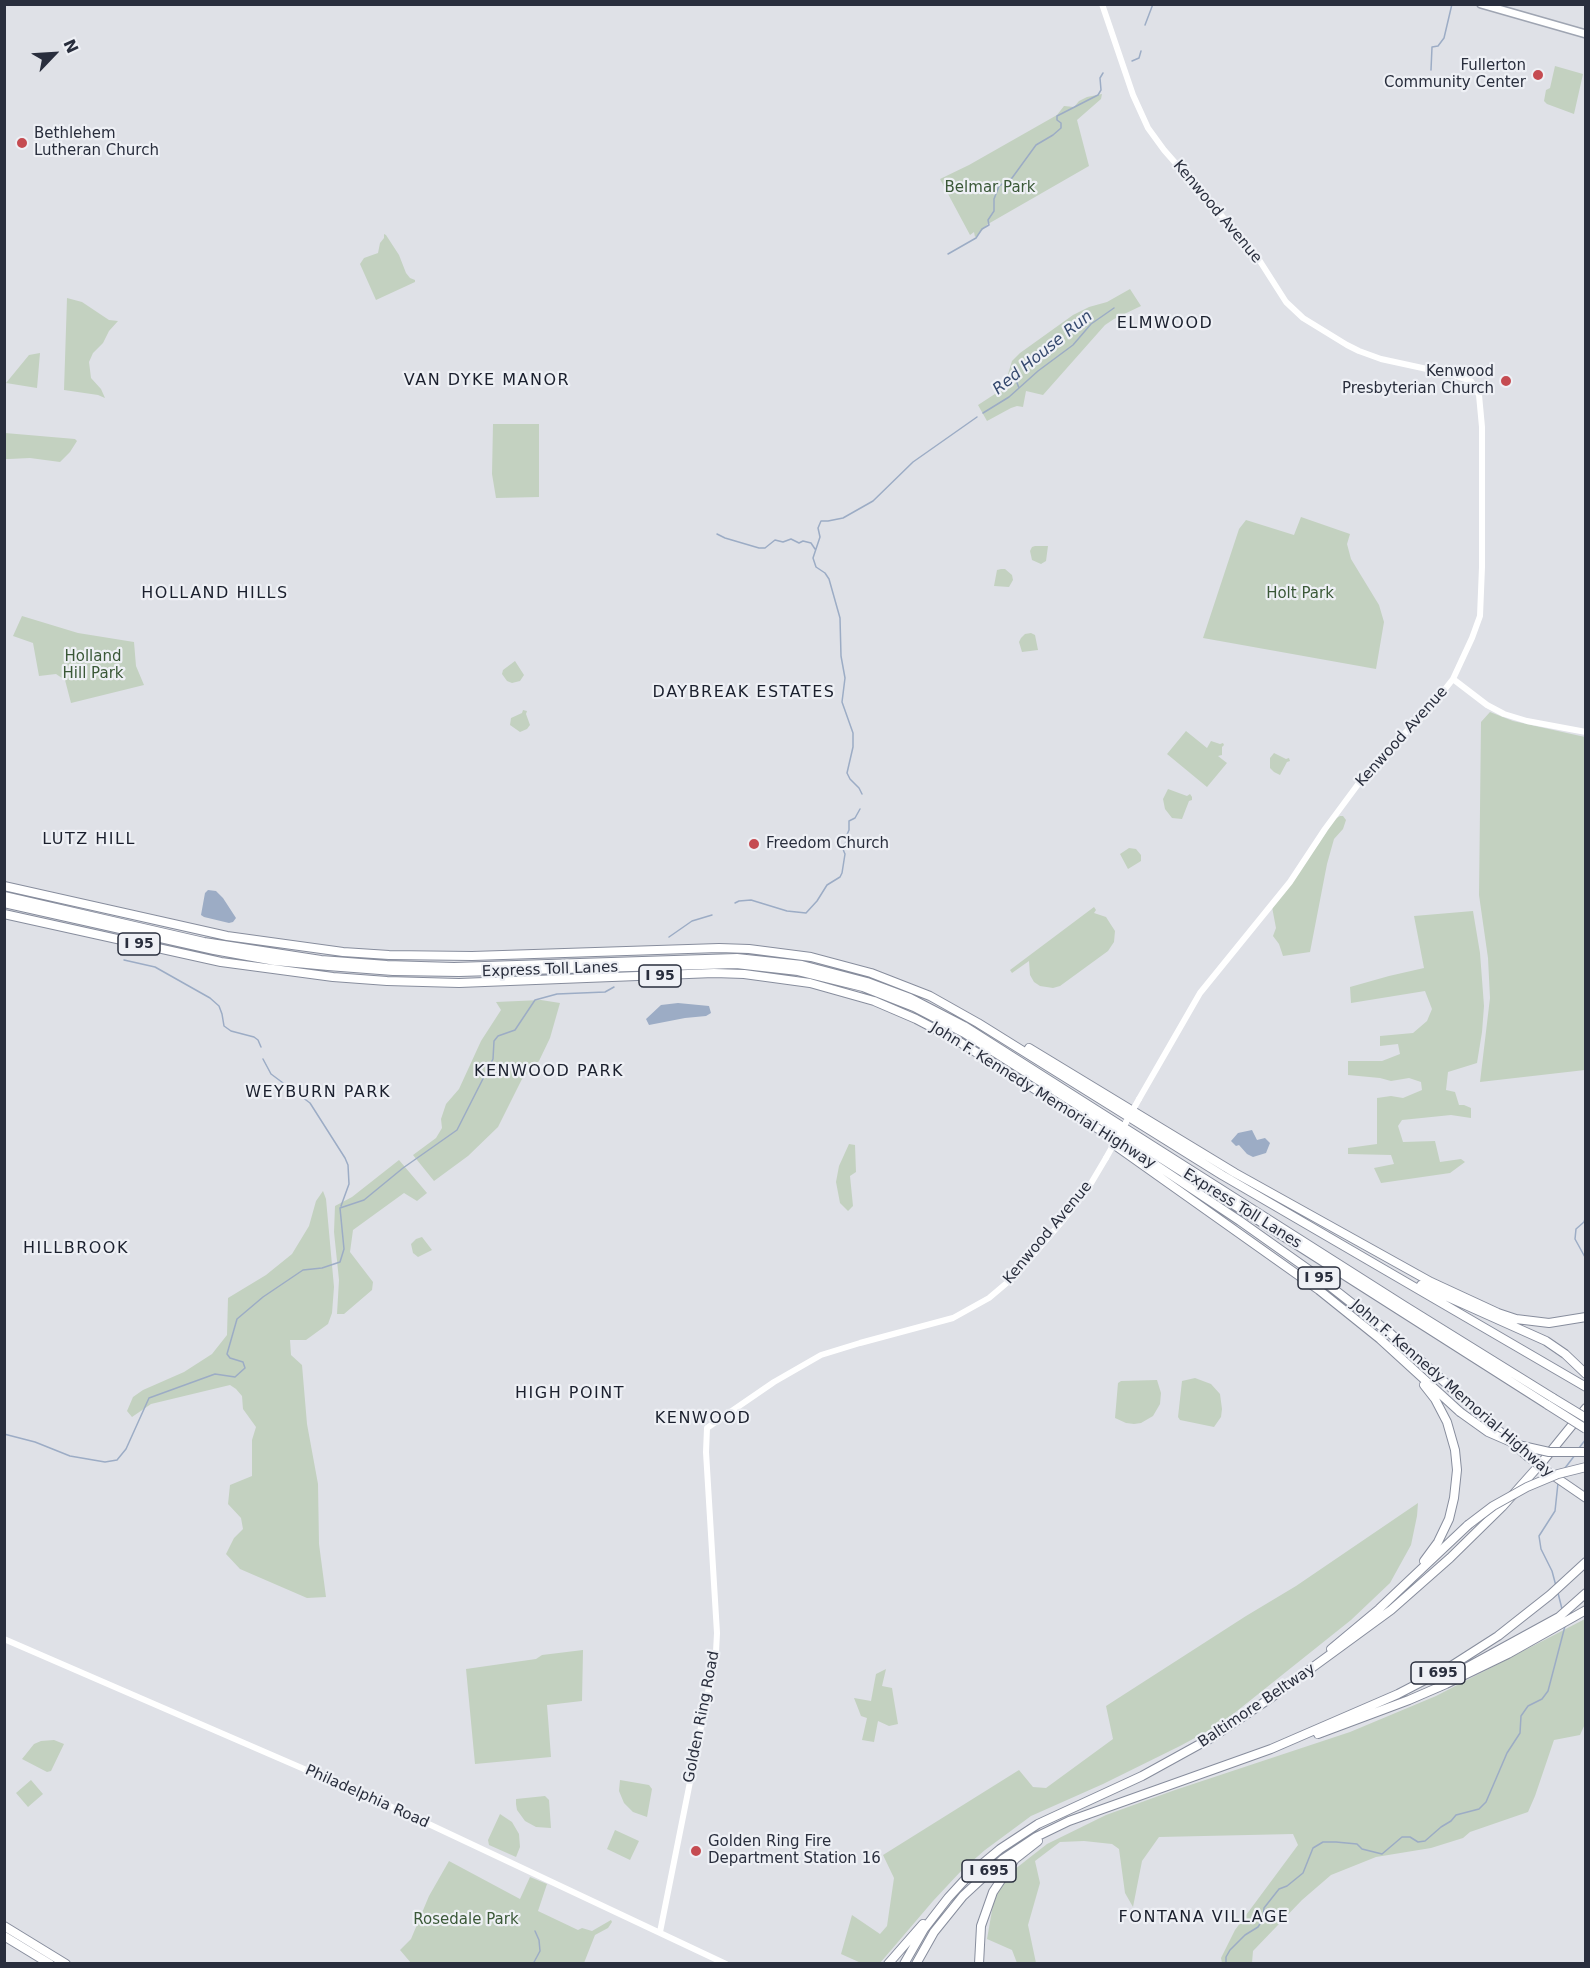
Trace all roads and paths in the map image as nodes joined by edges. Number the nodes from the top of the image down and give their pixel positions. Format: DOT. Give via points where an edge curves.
graph roads {
  1 [pos="1102,4"];
  2 [pos="1480,4"];
  3 [pos="1586,34"];
  4 [pos="1453,679"];
  5 [pos="1586,732"];
  6 [pos="4,886"];
  7 [pos="4,896"];
  8 [pos="4,903"];
  9 [pos="4,914"];
  10 [pos="930,996"];
  11 [pos="1023,1082"];
  12 [pos="1373,1263"];
  13 [pos="1586,1317"];
  14 [pos="1370,1331"];
  15 [pos="1586,1374"];
  16 [pos="1586,1387"];
  17 [pos="1550,1401"];
  18 [pos="1586,1408"];
  19 [pos="1586,1418"];
  20 [pos="707,1428"];
  21 [pos="1586,1429"];
  22 [pos="1586,1452"];
  23 [pos="1586,1467"];
  24 [pos="1586,1498"];
  25 [pos="1586,1562"];
  26 [pos="1407,1583"];
  27 [pos="1586,1593"];
  28 [pos="1586,1610"];
  29 [pos="1550,1626"];
  30 [pos="4,1639"];
  31 [pos="1271,1749"];
  32 [pos="1166,1763"];
  33 [pos="1091,1813"];
  34 [pos="936,1913"];
  35 [pos="4,1926"];
  36 [pos="660,1932"];
  37 [pos="4,1936"];
  38 [pos="50,1964"];
  39 [pos="66,1964"];
  40 [pos="726,1964"];
  41 [pos="888,1964"];
  42 [pos="904,1964"];
  43 [pos="916,1964"];
  44 [pos="979,1964"];
  1 -- 4 [label="main road, Kenwood Avenue" via="1148,128 1256,255 1290,306 1359,351 1458,376 1475,386 1482,427 1482,588 1476,629"];
  2 -- 3 [label="main road"];
  4 -- 5 [label="main road" via="1504,714"];
  4 -- 20 [label="main road, Kenwood Avenue, bridge" via="1359,783 1290,882 1200,993 1085,1192 1016,1276 953,1318 821,1355"];
  6 -- 10 [label="highway, John F. Kennedy Memorial Highway / I 95" via="227,936 343,952 431,956 719,948 778,952 838,963"];
  7 -- 17 [label="highway, Express Toll Lanes" via="204,942 328,961 464,967 724,957 796,964 860,980 910,998 964,1026"];
  8 -- 17 [label="highway, Express Toll Lanes" via="214,950 328,966 465,972 736,964 798,971 863,987 958,1029"];
  9 -- 11 [label="highway, John F. Kennedy Memorial Highway / I 95" via="221,962 346,978 481,982 714,974 804,982 911,1016"];
  10 -- 12 [label="highway, John F. Kennedy Memorial Highway / I 95"];
  10 -- 13 [label="highway" via="1006,1034 1229,1170 1431,1282 1516,1319 1549,1323"];
  11 -- 14 [label="highway" via="1287,1267"];
  11 -- 24 [label="highway, John F. Kennedy Memorial Highway / I 95, bridge" via="1190,1187 1312,1272 1422,1360 1527,1456"];
  12 -- 15 [label="highway" via="1541,1338"];
  12 -- 16 [label="highway, John F. Kennedy Memorial Highway / I 95"];
  14 -- 22 [label="highway, bridge" via="1460,1412 1488,1432 1518,1445 1556,1453"];
  14 -- 26 [label="highway" via="1431,1393 1447,1422 1456,1456 1456,1484 1449,1519 1438,1542"];
  17 -- 19 [label="highway, Express Toll Lanes, bridge"];
  17 -- 21 [label="highway, Express Toll Lanes, bridge"];
  18 -- 32 [label="highway, Baltimore Beltway / I 695" via="1495,1514 1391,1610 1250,1713"];
  20 -- 36 [label="main road, Golden Ring Road" via="716,1652"];
  23 -- 26 [label="highway, bridge" via="1558,1474 1497,1503"];
  25 -- 31 [label="highway, Baltimore Beltway / I 695" via="1530,1612 1460,1661 1391,1698"];
  26 -- 32 [label="highway" via="1313,1664"];
  27 -- 29 [label="highway"];
  28 -- 29 [label="highway"];
  29 -- 31 [label="highway" via="1456,1679 1330,1730"];
  30 -- 36 [label="main road, Philadelphia Road" via="401,1810"];
  31 -- 33 [label="highway, Baltimore Beltway / I 695"];
  32 -- 34 [label="highway, Baltimore Beltway / I 695" via="1022,1833 970,1874"];
  33 -- 43 [label="highway, Baltimore Beltway / I 695" via="1042,1833 992,1868 946,1916"];
  33 -- 44 [label="highway" via="1044,1837 1005,1871 983,1917"];
  34 -- 41 [label="highway"];
  34 -- 42 [label="highway, Baltimore Beltway / I 695"];
  35 -- 39 [label="highway"];
  36 -- 40 [label="main road, Philadelphia Road"];
  37 -- 38 [label="highway"];
}
